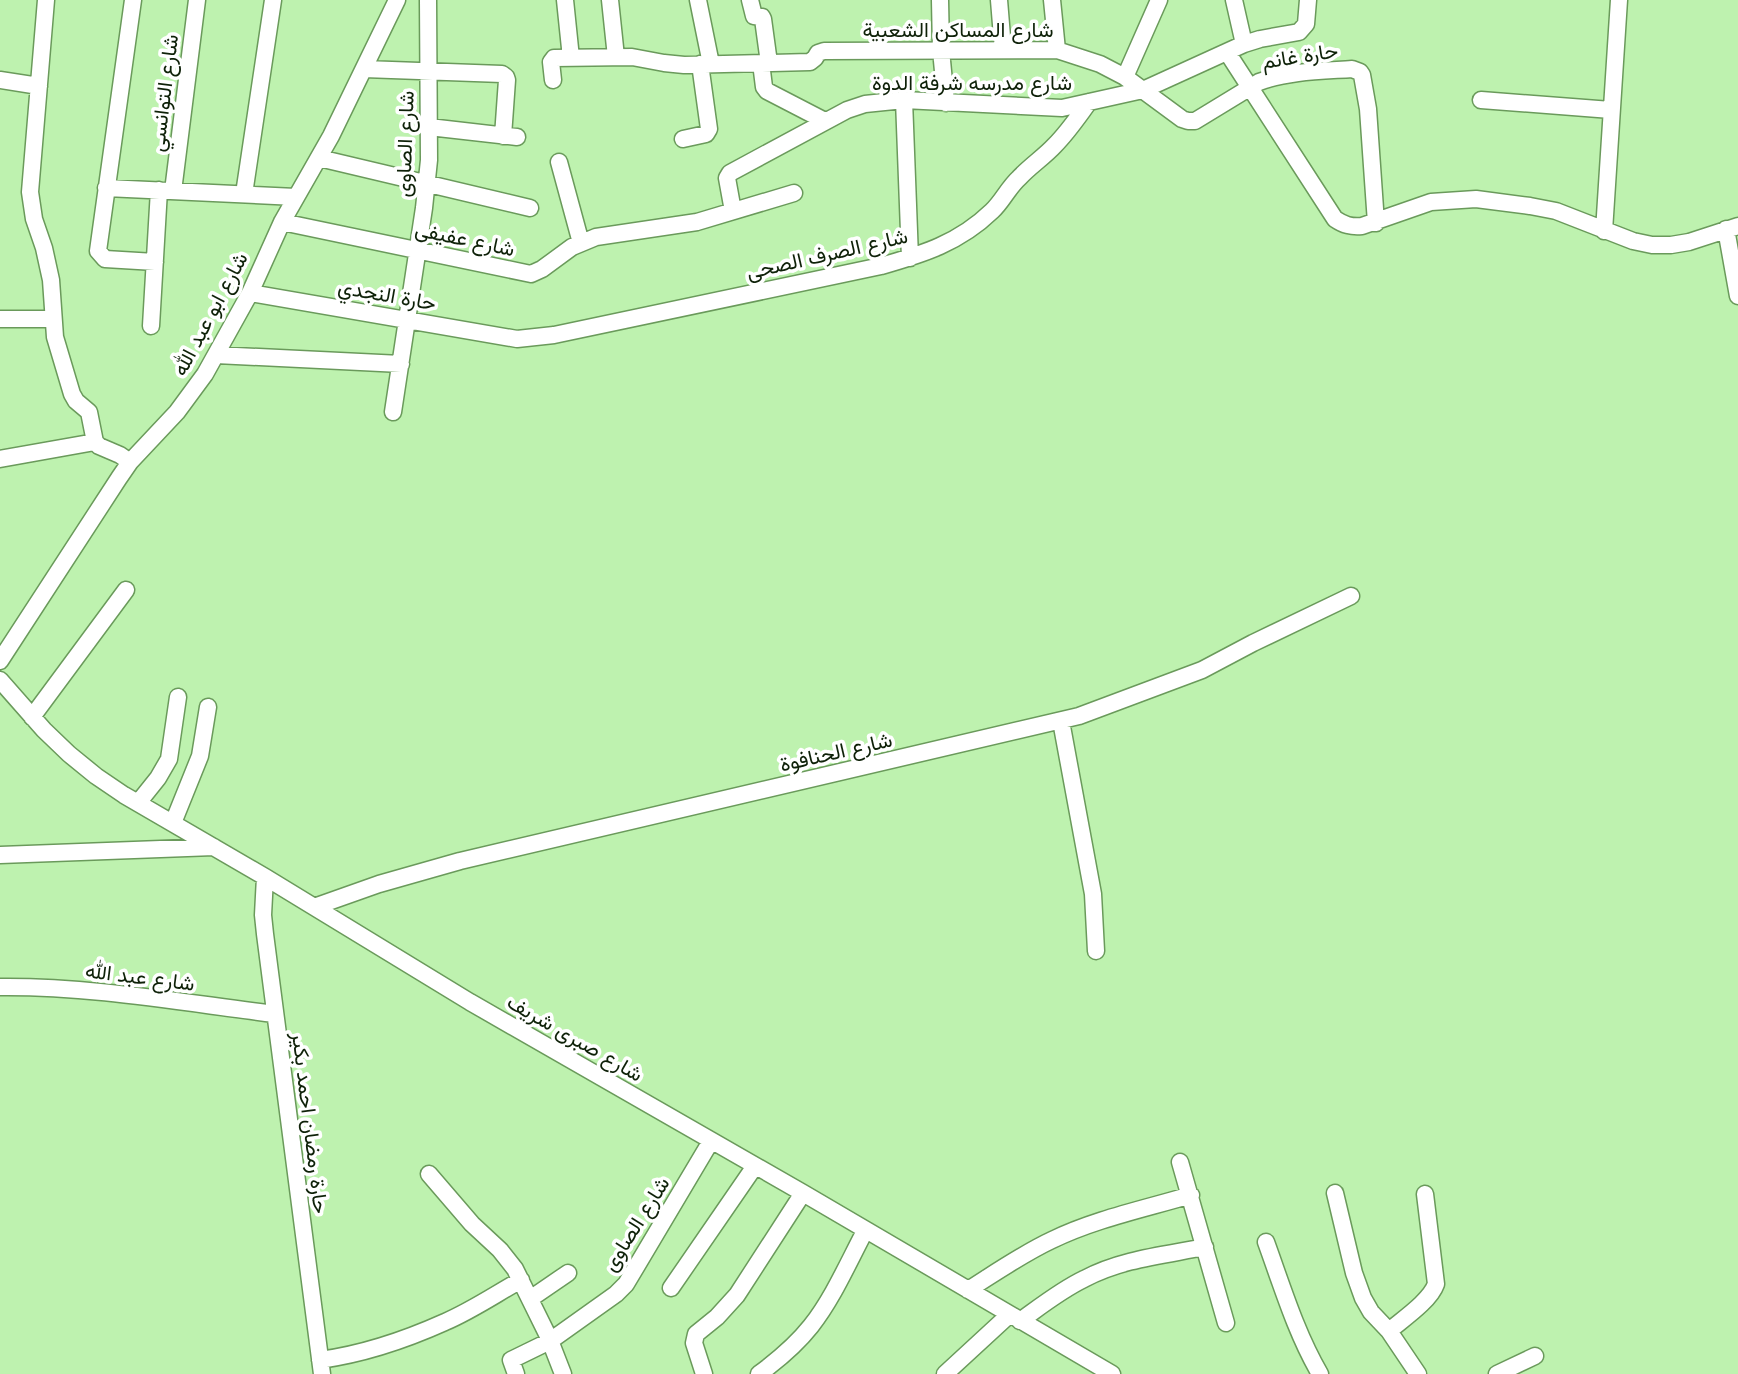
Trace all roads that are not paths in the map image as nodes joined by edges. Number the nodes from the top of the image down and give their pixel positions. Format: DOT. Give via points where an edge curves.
graph roads {
  1 [pos="46,0"];
  2 [pos="133,0"];
  3 [pos="197,0"];
  4 [pos="273,0"];
  5 [pos="397,0"];
  6 [pos="428,0"];
  7 [pos="565,0"];
  8 [pos="610,0"];
  9 [pos="698,0"];
  10 [pos="750,0"];
  11 [pos="940,0"];
  12 [pos="999,0"];
  13 [pos="1052,0"];
  14 [pos="1159,0"];
  15 [pos="1234,0"];
  16 [pos="1308,0"];
  17 [pos="1619,0"];
  18 [pos="1244,44"];
  19 [pos="941,50"];
  20 [pos="1003,50"];
  21 [pos="1057,50"];
  22 [pos="1227,51"];
  23 [pos="616,57"];
  24 [pos="571,58"];
  25 [pos="765,63"];
  26 [pos="706,64"];
  27 [pos="364,69"];
  28 [pos="428,72"];
  29 [pos="1125,77"];
  30 [pos="0,80"];
  31 [pos="553,80"];
  32 [pos="39,86"];
  33 [pos="1250,87"];
  34 [pos="1143,90"];
  35 [pos="904,100"];
  36 [pos="1481,100"];
  37 [pos="1089,102"];
  38 [pos="946,103"];
  39 [pos="1611,110"];
  40 [pos="825,121"];
  41 [pos="429,127"];
  42 [pos="683,139"];
  43 [pos="319,158"];
  44 [pos="559,162"];
  45 [pos="426,183"];
  46 [pos="106,188"];
  47 [pos="166,190"];
  48 [pos="794,193"];
  49 [pos="244,194"];
  50 [pos="296,197"];
  51 [pos="530,208"];
  52 [pos="733,211"];
  53 [pos="282,222"];
  54 [pos="1376,223"];
  55 [pos="1732,227"];
  56 [pos="1604,230"];
  57 [pos="581,243"];
  58 [pos="417,251"];
  59 [pos="910,258"];
  60 [pos="155,262"];
  61 [pos="250,293"];
  62 [pos="1738,296"];
  63 [pos="0,319"];
  64 [pos="53,319"];
  65 [pos="407,320"];
  66 [pos="151,326"];
  67 [pos="517,339"];
  68 [pos="216,355"];
  69 [pos="401,364"];
  70 [pos="393,412"];
  71 [pos="95,442"];
  72 [pos="0,459"];
  73 [pos="130,461"];
  74 [pos="126,590"];
  75 [pos="1351,596"];
  76 [pos="0,661"];
  77 [pos="1,685"];
  78 [pos="178,697"];
  79 [pos="208,707"];
  80 [pos="32,716"];
  81 [pos="1061,721"];
  82 [pos="138,803"];
  83 [pos="173,823"];
  84 [pos="215,847"];
  85 [pos="0,855"];
  86 [pos="265,877"];
  87 [pos="314,907"];
  88 [pos="1096,951"];
  89 [pos="0,987"];
  90 [pos="275,1014"];
  91 [pos="711,1141"];
  92 [pos="1180,1162"];
  93 [pos="755,1166"];
  94 [pos="429,1174"];
  95 [pos="803,1193"];
  96 [pos="1335,1193"];
  97 [pos="1425,1194"];
  98 [pos="1191,1195"];
  99 [pos="866,1231"];
  100 [pos="1266,1242"];
  101 [pos="1205,1247"];
  102 [pos="568,1273"];
  103 [pos="521,1280"];
  104 [pos="671,1288"];
  105 [pos="968,1290"];
  106 [pos="530,1299"];
  107 [pos="1015,1318"];
  108 [pos="1226,1323"];
  109 [pos="1389,1331"];
  110 [pos="550,1341"];
  111 [pos="1535,1356"];
  112 [pos="321,1367"];
  113 [pos="516,1374"];
  114 [pos="563,1374"];
  115 [pos="704,1374"];
  116 [pos="759,1374"];
  117 [pos="945,1374"];
  118 [pos="1112,1374"];
  119 [pos="1320,1374"];
  120 [pos="1418,1374"];
  121 [pos="1497,1374"];
  1 -- 32 [label="street"];
  2 -- 46 [label="street"];
  3 -- 47 [label="street, شارع التوانسي"];
  4 -- 49 [label="street"];
  5 -- 27 [label="street, شارع ابو عبد الله"];
  6 -- 28 [label="street, شارع الصاوى"];
  7 -- 24 [label="street"];
  8 -- 23 [label="street"];
  9 -- 26 [label="street"];
  10 -- 25 [label="street" via="754,16 763,18"];
  11 -- 19 [label="street"];
  12 -- 20 [label="street"];
  13 -- 21 [label="street"];
  14 -- 29 [label="street"];
  15 -- 18 [label="street"];
  16 -- 18 [label="street, شارع مدرسه شرفة الدوة" via="1306,24 1299,32"];
  17 -- 39 [label="street"];
  18 -- 22 [label="street, شارع مدرسه شرفة الدوة"];
  19 -- 20 [label="street, شارع المساكن الشعبية"];
  19 -- 25 [label="street, شارع المساكن الشعبية" via="824,51 810,62"];
  19 -- 38 [label="street"];
  20 -- 21 [label="street, شارع المساكن الشعبية"];
  21 -- 29 [label="street, شارع المساكن الشعبية"];
  22 -- 33 [label="street"];
  22 -- 34 [label="street, شارع مدرسه شرفة الدوة"];
  23 -- 24 [label="street, شارع المساكن الشعبية"];
  23 -- 26 [label="street, شارع المساكن الشعبية"];
  24 -- 31 [label="street" via="552,60"];
  25 -- 26 [label="street, شارع المساكن الشعبية"];
  25 -- 40 [label="street" via="767,91"];
  26 -- 42 [label="street" via="709,129 706,134"];
  27 -- 28 [label="street"];
  27 -- 43 [label="street, شارع ابو عبد الله"];
  28 -- 41 [label="street, شارع الصاوى"];
  28 -- 41 [label="street" via="505,75 510,136"];
  29 -- 34 [label="street, شارع المساكن الشعبية"];
  30 -- 32 [label="street"];
  32 -- 64 [label="street" via="30,192 51,280"];
  33 -- 34 [label="street, حارة غانم" via="1195,121 1182,118"];
  33 -- 54 [label="street" via="1335,219 1352,227"];
  33 -- 54 [label="street, حارة غانم" via="1281,75 1360,72 1368,109"];
  34 -- 37 [label="street, شارع مدرسه شرفة الدوة"];
  35 -- 38 [label="street, شارع مدرسه شرفة الدوة"];
  35 -- 40 [label="street, شارع مدرسه شرفة الدوة" via="865,104"];
  35 -- 59 [label="street"];
  36 -- 39 [label="street"];
  37 -- 38 [label="street, شارع مدرسه شرفة الدوة" via="1062,108"];
  37 -- 59 [label="street, شارع الصرف الصحى" via="993,210 955,239"];
  39 -- 56 [label="street"];
  40 -- 52 [label="street, شارع مدرسه شرفة الدوة" via="730,173"];
  41 -- 45 [label="street, شارع الصاوى"];
  43 -- 45 [label="street"];
  43 -- 50 [label="street, شارع ابو عبد الله"];
  44 -- 57 [label="street"];
  45 -- 51 [label="street"];
  45 -- 58 [label="street, شارع الصاوى"];
  46 -- 47 [label="street"];
  46 -- 60 [label="street" via="97,246 100,256"];
  47 -- 49 [label="street"];
  47 -- 60 [label="street, شارع التوانسي"];
  48 -- 52 [label="street, شارع عفيفى"];
  49 -- 50 [label="street"];
  50 -- 53 [label="street, شارع ابو عبد الله"];
  52 -- 57 [label="street, شارع عفيفى"];
  53 -- 58 [label="street, شارع عفيفى"];
  53 -- 61 [label="street, شارع ابو عبد الله"];
  54 -- 56 [label="street" via="1432,202 1476,199 1556,211"];
  55 -- 56 [label="street" via="1671,245 1633,241"];
  55 -- 62 [label="street"];
  57 -- 58 [label="street, شارع عفيفى" via="531,274"];
  58 -- 65 [label="street, شارع الصاوى"];
  59 -- 67 [label="street, شارع الصرف الصحى"];
  60 -- 66 [label="street, شارع التوانسي"];
  61 -- 65 [label="street, حارة النجدي"];
  61 -- 68 [label="street, شارع ابو عبد الله"];
  63 -- 64 [label="street"];
  64 -- 71 [label="street" via="72,394 89,412"];
  65 -- 67 [label="street, حارة النجدي"];
  65 -- 69 [label="street, شارع الصاوى"];
  68 -- 69 [label="street"];
  68 -- 73 [label="street, شارع ابو عبد الله" via="177,412"];
  69 -- 70 [label="street, شارع الصاوى"];
  71 -- 72 [label="street"];
  71 -- 73 [label="street"];
  73 -- 76 [label="street, شارع ابو عبد الله"];
  74 -- 80 [label="street"];
  75 -- 81 [label="street, شارع الحنافوة" via="1202,670"];
  77 -- 80 [label="street, شارع صبرى شريف"];
  78 -- 82 [label="street" via="169,759"];
  79 -- 83 [label="street" via="197,766"];
  80 -- 82 [label="street, شارع صبرى شريف" via="69,754"];
  81 -- 87 [label="street, شارع الحنافوة" via="460,861"];
  81 -- 88 [label="street" via="1091,881"];
  82 -- 83 [label="street, شارع صبرى شريف"];
  83 -- 84 [label="street, شارع صبرى شريف"];
  84 -- 85 [label="street"];
  84 -- 86 [label="street, شارع صبرى شريف"];
  86 -- 87 [label="street, شارع صبرى شريف"];
  86 -- 90 [label="street, حارة رمضان احمد بكير" via="263,915"];
  87 -- 91 [label="street, شارع صبرى شريف"];
  89 -- 90 [label="street, شارع عبد الله" via="57,988"];
  90 -- 112 [label="street, حارة رمضان احمد بكير"];
  91 -- 93 [label="street, شارع صبرى شريف"];
  91 -- 110 [label="street, شارع الصاوى" via="626,1284"];
  92 -- 98 [label="street"];
  93 -- 95 [label="street, شارع صبرى شريف"];
  93 -- 104 [label="street"];
  94 -- 103 [label="street" via="500,1250"];
  95 -- 99 [label="street, شارع صبرى شريف"];
  95 -- 115 [label="street" via="737,1295 696,1334 694,1343"];
  96 -- 109 [label="street" via="1363,1298"];
  97 -- 109 [label="street" via="1436,1283"];
  98 -- 101 [label="street"];
  98 -- 105 [label="street" via="1054,1239"];
  99 -- 105 [label="street, شارع صبرى شريف"];
  99 -- 116 [label="street" via="812,1325"];
  100 -- 119 [label="street"];
  101 -- 107 [label="street" via="1103,1270"];
  101 -- 108 [label="street"];
  102 -- 106 [label="street"];
  103 -- 106 [label="street"];
  103 -- 112 [label="street" via="445,1322"];
  105 -- 107 [label="street, شارع صبرى شريف"];
  106 -- 110 [label="street"];
  107 -- 117 [label="street"];
  107 -- 118 [label="street, شارع صبرى شريف"];
  109 -- 120 [label="street"];
  110 -- 113 [label="street, شارع الصاوى" via="511,1360"];
  110 -- 114 [label="street"];
  111 -- 121 [label="street"];
}
